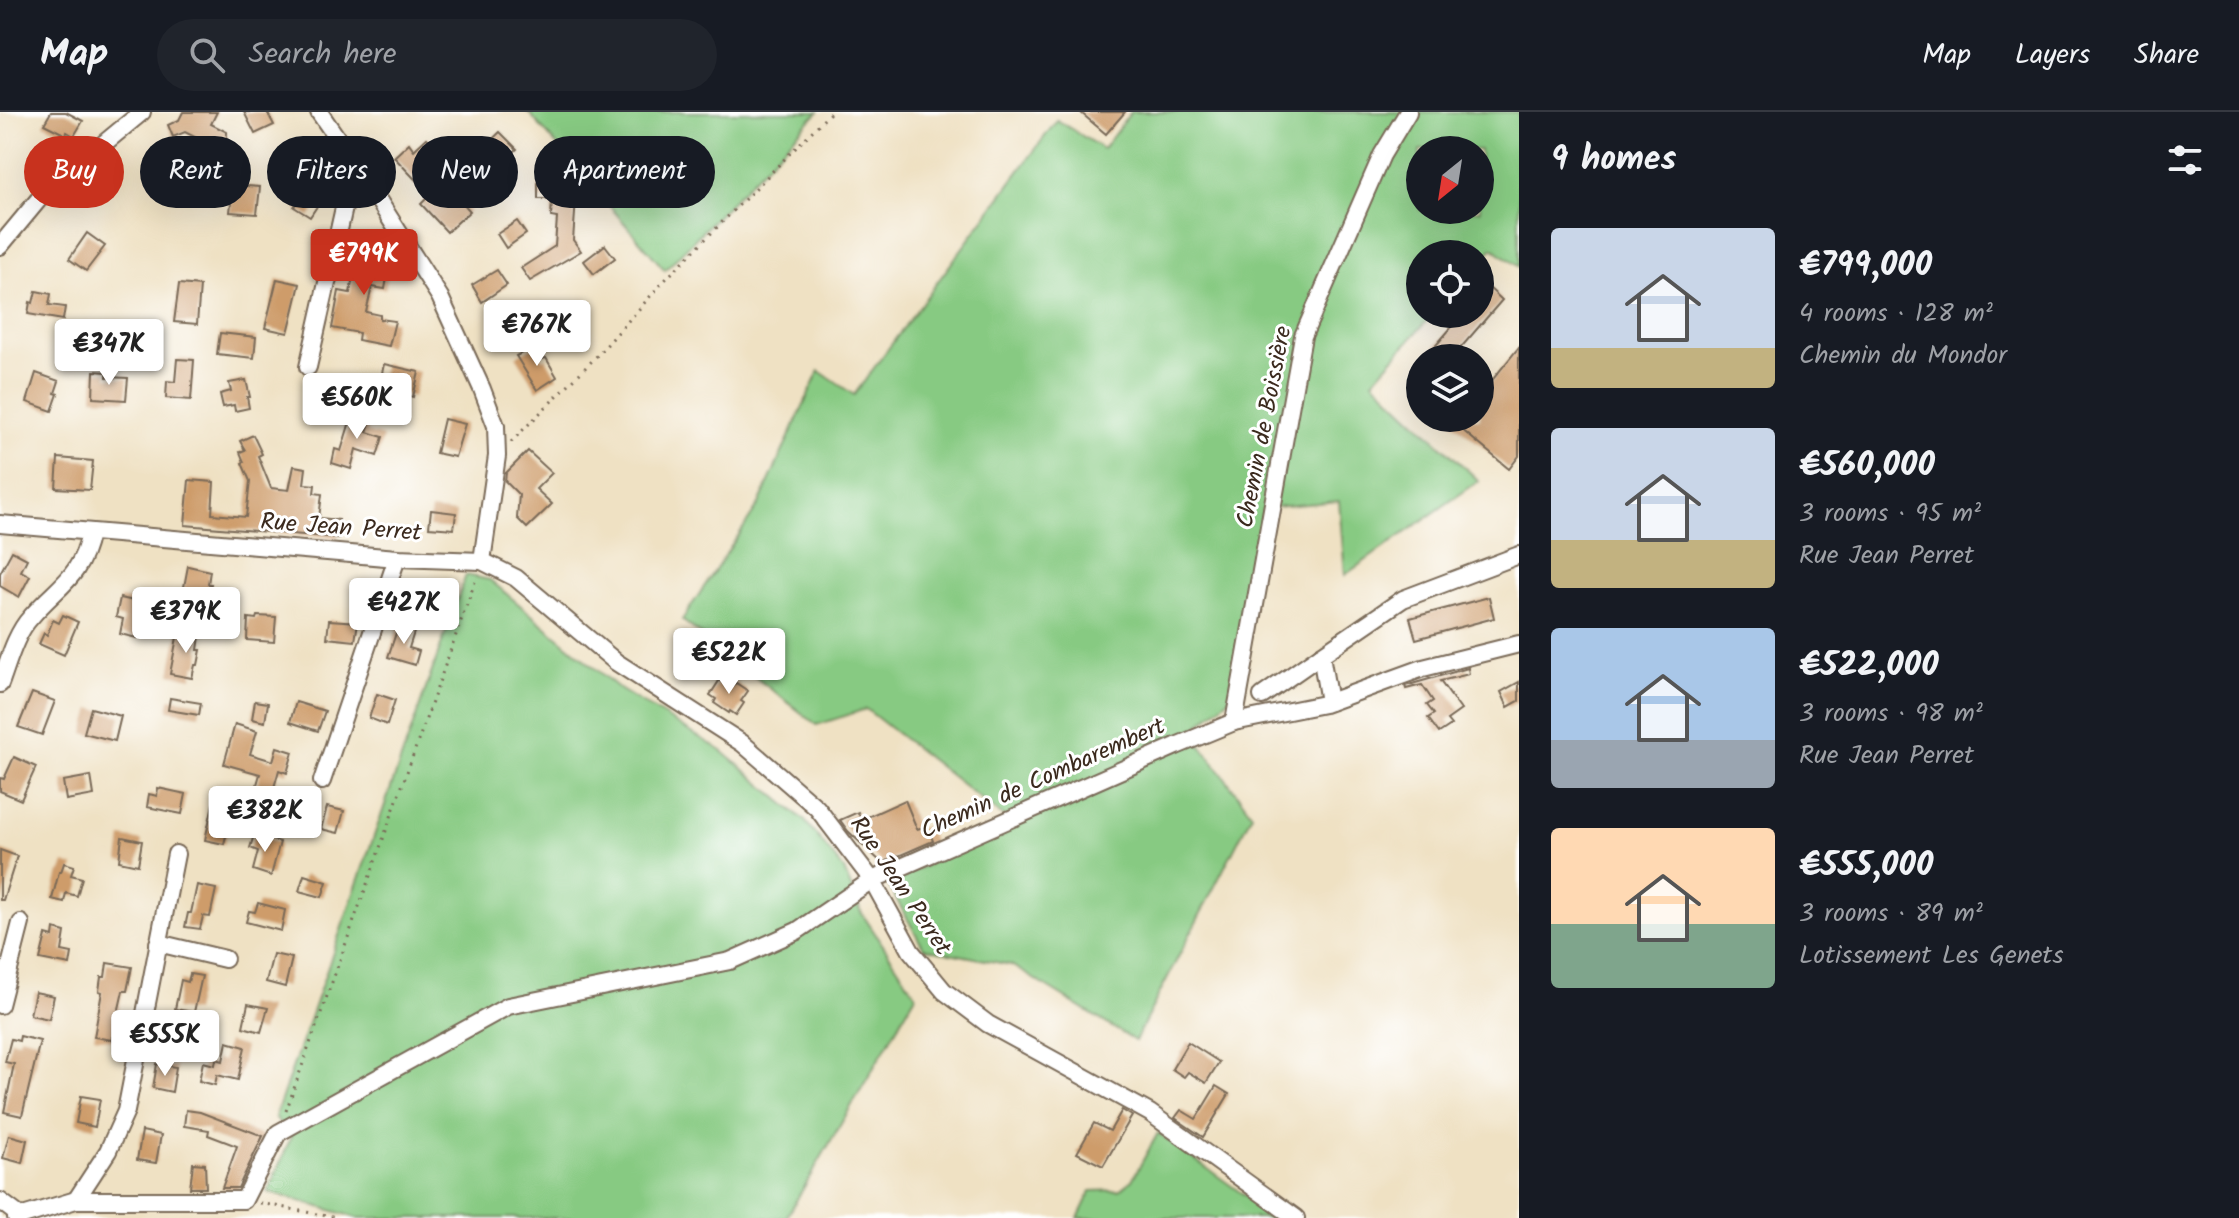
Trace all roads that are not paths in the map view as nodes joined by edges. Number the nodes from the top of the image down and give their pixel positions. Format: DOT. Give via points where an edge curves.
graph roads {
  1 [pos="142,112"];
  2 [pos="319,112"];
  3 [pos="1408,112"];
  4 [pos="336,136"];
  5 [pos="344,208"];
  6 [pos="383,208"];
  7 [pos="0,246"];
  8 [pos="308,367"];
  9 [pos="0,524"];
  10 [pos="90,533"];
  11 [pos="1519,555"];
  12 [pos="397,558"];
  13 [pos="482,561"];
  14 [pos="1519,644"];
  15 [pos="1321,655"];
  16 [pos="0,684"];
  17 [pos="1262,696"];
  18 [pos="1329,702"];
  19 [pos="1234,722"];
  20 [pos="322,781"];
  21 [pos="176,854"];
  22 [pos="872,880"];
  23 [pos="21,923"];
  24 [pos="158,943"];
  25 [pos="225,959"];
  26 [pos="0,1005"];
  27 [pos="76,1200"];
  28 [pos="0,1201"];
  29 [pos="106,1209"];
  30 [pos="18,1217"];
  31 [pos="1296,1218"];
  1 -- 7 [label="street" via="44,193"];
  2 -- 4 [label="street"];
  3 -- 19 [label="street, Chemin de Boissière" via="1382,155 1303,336"];
  5 -- 8 [label="street"];
  6 -- 13 [label="street" via="440,297 496,426 497,456"];
  9 -- 10 [label="street, Rue Jean Perret"];
  10 -- 12 [label="street, Rue Jean Perret"];
  10 -- 16 [label="street" via="69,581 29,618"];
  11 -- 15 [label="street" via="1403,599"];
  12 -- 13 [label="street, Rue Jean Perret"];
  12 -- 20 [label="street"];
  13 -- 22 [label="street, Rue Jean Perret" via="516,578 616,662 742,743 817,808"];
  14 -- 18 [label="street, Chemin de Combarembert" via="1423,668"];
  15 -- 17 [label="street"];
  15 -- 18 [label="street"];
  18 -- 19 [label="street, Chemin de Combarembert"];
  19 -- 22 [label="street, Chemin de Combarembert"];
  21 -- 24 [label="street"];
  22 -- 29 [label="street, Chemin de Combarembert" via="797,931 730,961 508,1006 278,1133 244,1200"];
  22 -- 31 [label="street, Rue Jean Perret" via="911,951 944,991 988,1024 1150,1113"];
  23 -- 26 [label="street"];
  24 -- 25 [label="street"];
  24 -- 27 [label="street" via="126,1111"];
  27 -- 29 [label="street"];
  27 -- 30 [label="street"];
  28 -- 30 [label="street"];
}
